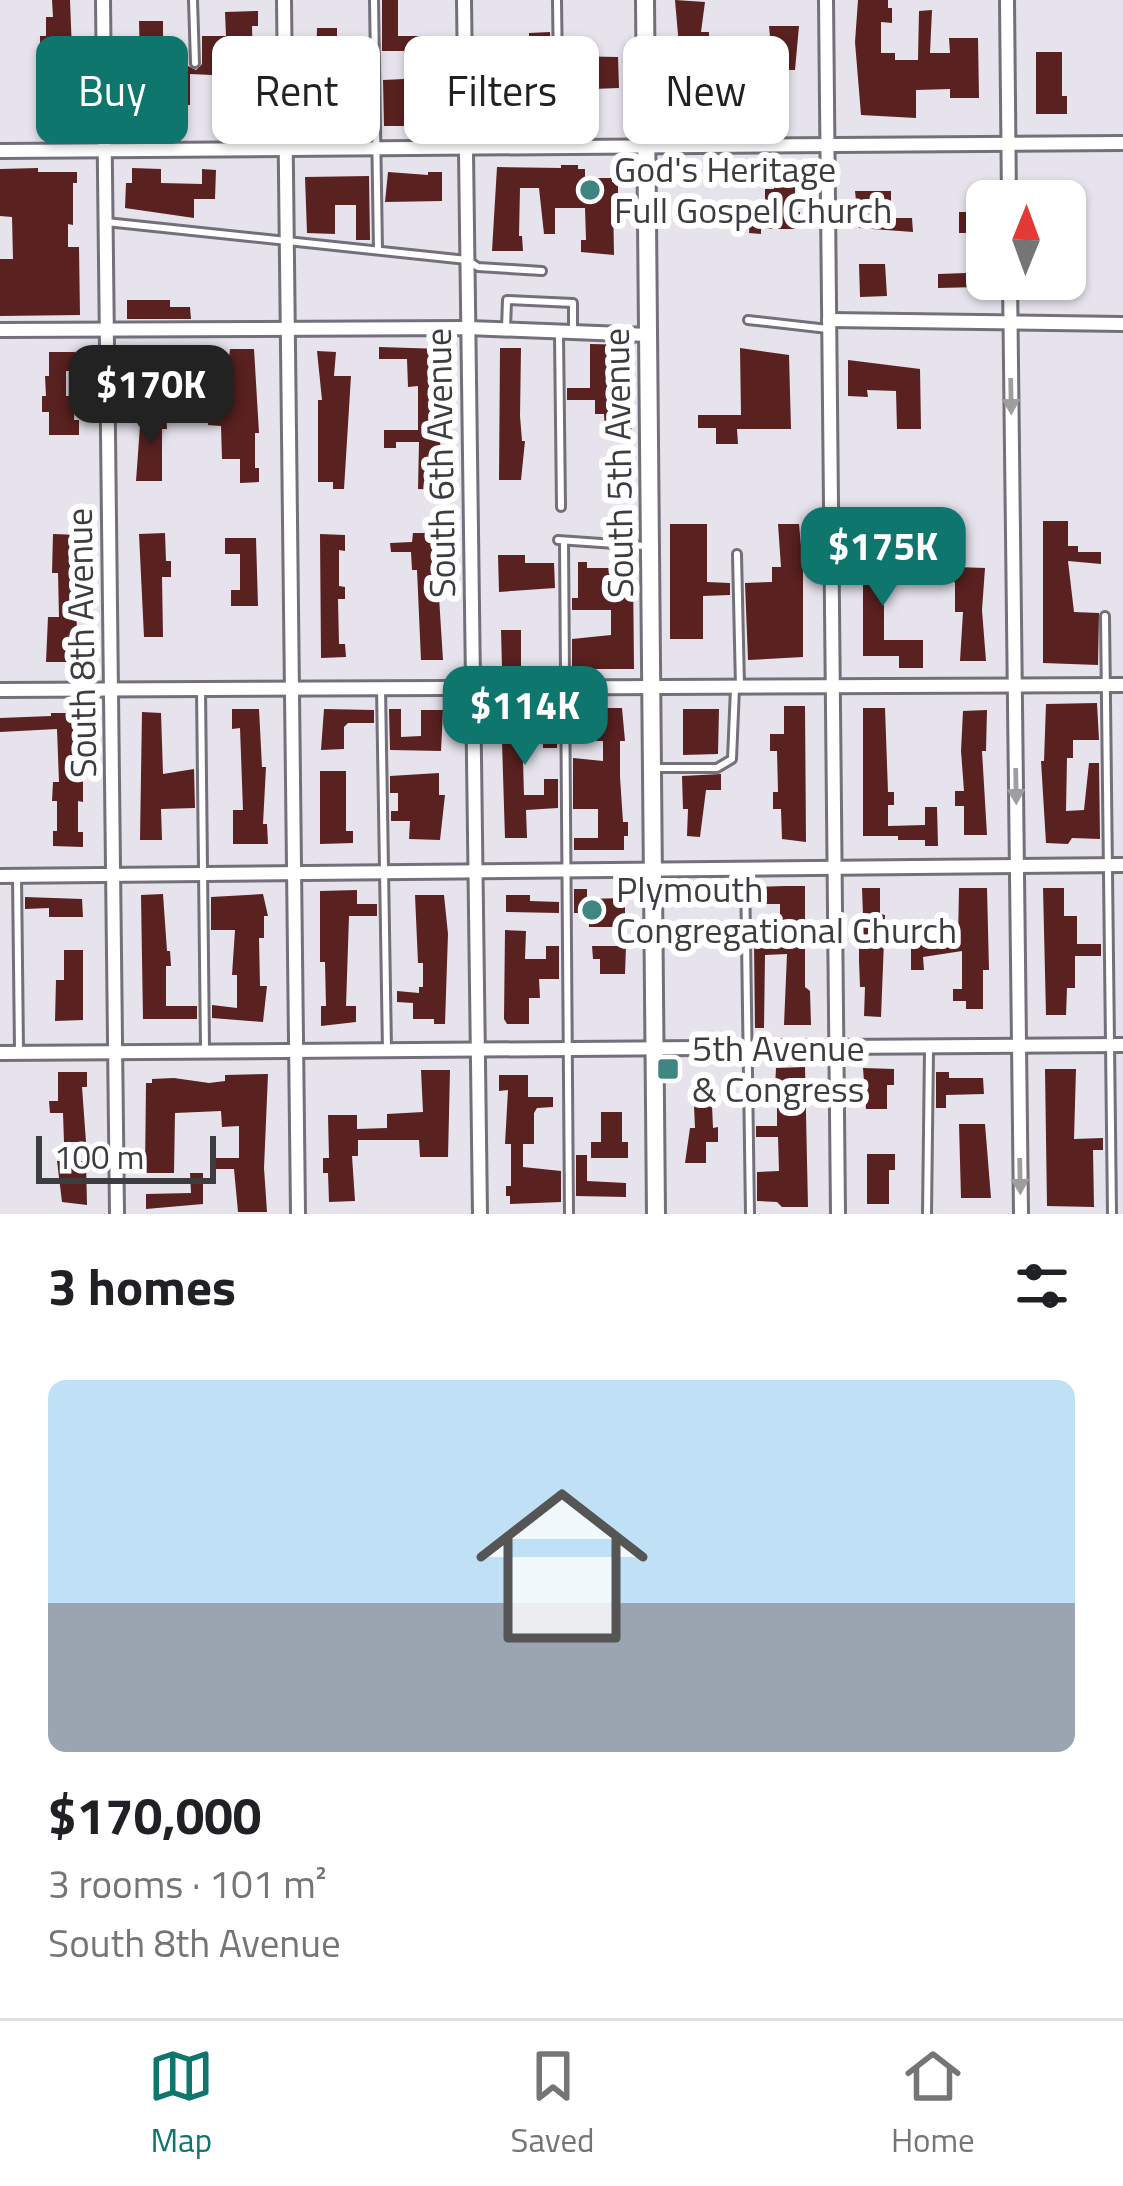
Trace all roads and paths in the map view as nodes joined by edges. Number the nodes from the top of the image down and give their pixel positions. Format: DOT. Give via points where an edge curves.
graph roads {
  1 [pos="103,0"];
  2 [pos="193,0"];
  3 [pos="284,0"];
  4 [pos="374,0"];
  5 [pos="464,0"];
  6 [pos="557,0"];
  7 [pos="645,0"];
  8 [pos="826,0"];
  9 [pos="1007,0"];
  10 [pos="646,36"];
  11 [pos="195,63"];
  12 [pos="1009,143"];
  13 [pos="1123,143"];
  14 [pos="828,144"];
  15 [pos="559,146"];
  16 [pos="647,146"];
  17 [pos="466,147"];
  18 [pos="286,148"];
  19 [pos="376,148"];
  20 [pos="105,150"];
  21 [pos="0,151"];
  22 [pos="1009,180"];
  23 [pos="106,222"];
  24 [pos="287,241"];
  25 [pos="378,250"];
  26 [pos="467,260"];
  27 [pos="542,271"];
  28 [pos="1010,300"];
  29 [pos="748,320"];
  30 [pos="1010,323"];
  31 [pos="1123,324"];
  32 [pos="829,325"];
  33 [pos="107,328"];
  34 [pos="468,328"];
  35 [pos="506,329"];
  36 [pos="0,330"];
  37 [pos="288,331"];
  38 [pos="566,331"];
  39 [pos="650,334"];
  40 [pos="561,507"];
  41 [pos="652,547"];
  42 [pos="737,554"];
  43 [pos="1105,616"];
  44 [pos="1015,685"];
  45 [pos="1105,685"];
  46 [pos="1123,685"];
  47 [pos="833,686"];
  48 [pos="565,687"];
  49 [pos="652,687"];
  50 [pos="738,687"];
  51 [pos="292,688"];
  52 [pos="381,688"];
  53 [pos="473,688"];
  54 [pos="201,689"];
  55 [pos="0,690"];
  56 [pos="111,690"];
  57 [pos="653,769"];
  58 [pos="1017,863"];
  59 [pos="1107,865"];
  60 [pos="1123,865"];
  61 [pos="836,866"];
  62 [pos="745,867"];
  63 [pos="654,868"];
  64 [pos="566,869"];
  65 [pos="475,870"];
  66 [pos="385,872"];
  67 [pos="294,873"];
  68 [pos="203,874"];
  69 [pos="113,875"];
  70 [pos="0,876"];
  71 [pos="17,876"];
  72 [pos="1116,1045"];
  73 [pos="929,1046"];
  74 [pos="1019,1046"];
  75 [pos="837,1047"];
  76 [pos="655,1048"];
  77 [pos="748,1048"];
  78 [pos="568,1049"];
  79 [pos="387,1050"];
  80 [pos="477,1050"];
  81 [pos="296,1051"];
  82 [pos="116,1052"];
  83 [pos="205,1052"];
  84 [pos="0,1053"];
  85 [pos="19,1053"];
  86 [pos="117,1214"];
  87 [pos="298,1214"];
  88 [pos="479,1214"];
  89 [pos="569,1214"];
  90 [pos="656,1214"];
  91 [pos="750,1214"];
  92 [pos="838,1214"];
  93 [pos="927,1214"];
  94 [pos="1021,1214"];
  95 [pos="1112,1214"];
  1 -- 20 [label="street, South 8th Avenue"];
  2 -- 11 [label="lane"];
  3 -- 18 [label="street"];
  4 -- 19 [label="lane"];
  5 -- 17 [label="street, South 6th Avenue"];
  6 -- 15 [label="lane"];
  7 -- 10 [label="street, South 5th Avenue"];
  8 -- 14 [label="street"];
  9 -- 12 [label="street"];
  12 -- 13 [label="street"];
  12 -- 14 [label="street"];
  12 -- 22 [label="street"];
  14 -- 16 [label="street"];
  14 -- 32 [label="street"];
  15 -- 16 [label="street"];
  15 -- 17 [label="street"];
  16 -- 39 [label="street, South 5th Avenue"];
  17 -- 19 [label="street"];
  17 -- 26 [label="street, South 6th Avenue"];
  18 -- 19 [label="street"];
  18 -- 20 [label="street"];
  18 -- 24 [label="street"];
  19 -- 25 [label="lane"];
  20 -- 21 [label="street"];
  20 -- 23 [label="street, South 8th Avenue"];
  23 -- 24 [label="lane"];
  23 -- 33 [label="street, South 8th Avenue"];
  24 -- 25 [label="lane"];
  24 -- 37 [label="street"];
  25 -- 26 [label="lane"];
  26 -- 27 [label="lane"];
  26 -- 34 [label="street, South 6th Avenue"];
  28 -- 30 [label="street"];
  29 -- 32 [label="lane"];
  30 -- 31 [label="street"];
  30 -- 32 [label="street"];
  30 -- 44 [label="street, one-way"];
  32 -- 47 [label="street"];
  33 -- 36 [label="street"];
  33 -- 37 [label="street"];
  33 -- 56 [label="street, South 8th Avenue"];
  34 -- 35 [label="street"];
  34 -- 37 [label="street"];
  34 -- 53 [label="street, South 6th Avenue"];
  35 -- 38 [label="street"];
  35 -- 38 [label="lane" via="507,300 573,303"];
  37 -- 51 [label="street"];
  38 -- 39 [label="street"];
  38 -- 40 [label="lane"];
  39 -- 41 [label="street, South 5th Avenue"];
  41 -- 48 [label="lane" via="561,540"];
  41 -- 49 [label="street, South 5th Avenue"];
  42 -- 50 [label="lane"];
  43 -- 45 [label="lane"];
  44 -- 45 [label="street"];
  44 -- 47 [label="street"];
  44 -- 58 [label="street, one-way"];
  45 -- 46 [label="street"];
  45 -- 59 [label="lane"];
  47 -- 50 [label="street"];
  47 -- 61 [label="street"];
  48 -- 49 [label="street"];
  48 -- 53 [label="street"];
  48 -- 64 [label="lane"];
  49 -- 50 [label="street"];
  49 -- 57 [label="street, South 5th Avenue"];
  50 -- 57 [label="lane" via="732,759 717,768"];
  51 -- 52 [label="street"];
  51 -- 54 [label="street"];
  51 -- 67 [label="street"];
  52 -- 53 [label="street"];
  52 -- 66 [label="lane"];
  53 -- 65 [label="street, South 6th Avenue"];
  54 -- 56 [label="street"];
  54 -- 68 [label="lane"];
  55 -- 56 [label="street"];
  56 -- 69 [label="street, South 8th Avenue"];
  57 -- 63 [label="street, South 5th Avenue"];
  58 -- 59 [label="street"];
  58 -- 61 [label="street"];
  58 -- 74 [label="street"];
  59 -- 60 [label="street"];
  59 -- 72 [label="lane"];
  61 -- 62 [label="street"];
  61 -- 75 [label="street"];
  62 -- 63 [label="street"];
  62 -- 77 [label="lane"];
  63 -- 64 [label="street"];
  63 -- 76 [label="street, South 5th Avenue"];
  64 -- 65 [label="street"];
  64 -- 78 [label="lane"];
  65 -- 66 [label="street"];
  65 -- 80 [label="street, South 6th Avenue"];
  66 -- 67 [label="street"];
  66 -- 79 [label="lane"];
  67 -- 68 [label="street"];
  67 -- 81 [label="street"];
  68 -- 69 [label="street"];
  68 -- 83 [label="lane"];
  69 -- 71 [label="street"];
  69 -- 82 [label="street, South 8th Avenue"];
  70 -- 71 [label="street"];
  71 -- 85 [label="lane"];
  72 -- 74 [label="street"];
  72 -- 95 [label="lane"];
  73 -- 74 [label="street"];
  73 -- 75 [label="street"];
  73 -- 93 [label="lane"];
  74 -- 94 [label="street, one-way"];
  75 -- 77 [label="street"];
  75 -- 92 [label="street"];
  76 -- 77 [label="street"];
  76 -- 78 [label="street"];
  76 -- 90 [label="street, South 5th Avenue"];
  77 -- 91 [label="lane"];
  78 -- 80 [label="street"];
  78 -- 89 [label="lane"];
  79 -- 80 [label="street"];
  79 -- 81 [label="street"];
  80 -- 88 [label="street, South 6th Avenue"];
  81 -- 83 [label="street"];
  81 -- 87 [label="street"];
  82 -- 83 [label="street"];
  82 -- 85 [label="street"];
  82 -- 86 [label="street, South 8th Avenue"];
  84 -- 85 [label="street"];
}
